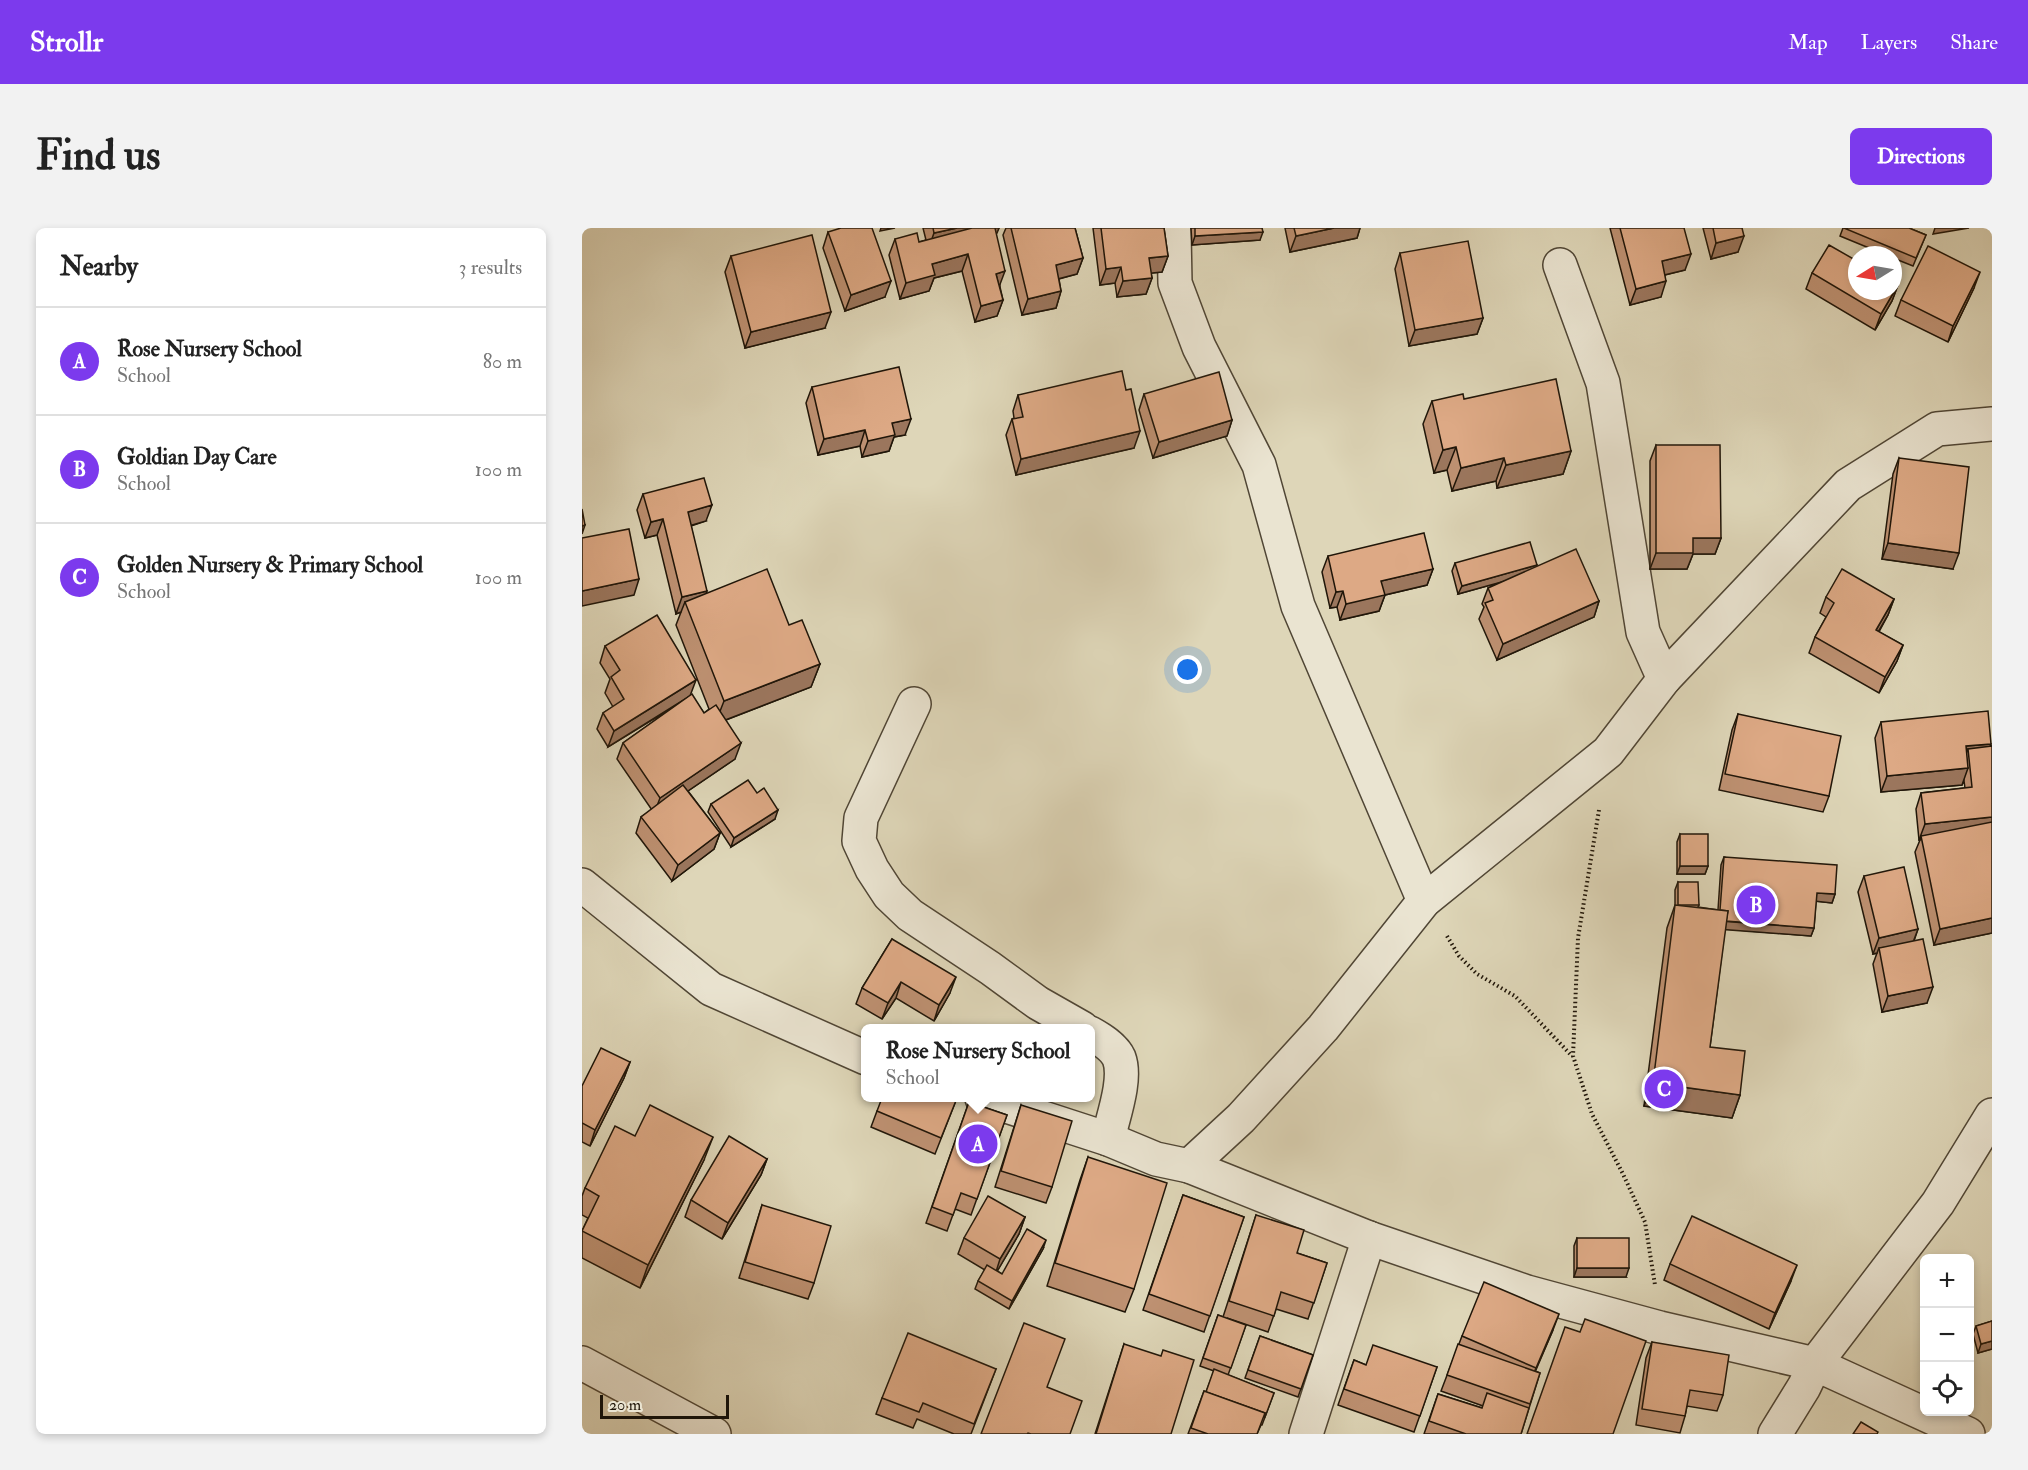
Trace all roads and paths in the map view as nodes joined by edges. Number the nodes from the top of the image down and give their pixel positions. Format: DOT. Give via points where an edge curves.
graph roads {
  1 [pos="1174,232"];
  2 [pos="1560,265"];
  3 [pos="1992,424"];
  4 [pos="1664,679"];
  5 [pos="914,705"];
  6 [pos="1608,752"];
  7 [pos="582,885"];
  8 [pos="1424,901"];
  9 [pos="1074,1024"];
  10 [pos="1095,1036"];
  11 [pos="861,1056"];
  12 [pos="1573,1056"];
  13 [pos="994,1102"];
  14 [pos="1992,1115"];
  15 [pos="1108,1139"];
  16 [pos="1189,1166"];
  17 [pos="1369,1238"];
  18 [pos="1660,1328"];
  19 [pos="582,1363"];
  20 [pos="1815,1364"];
  21 [pos="714,1434"];
  22 [pos="1306,1434"];
  23 [pos="1775,1434"];
  24 [pos="1968,1434"];
  1 -- 8 [label="street" via="1175,283 1199,347 1259,465 1298,606"];
  2 -- 4 [label="street" via="1603,383 1643,632"];
  3 -- 4 [label="street" via="1937,429 1848,485"];
  4 -- 6 [label="street"];
  5 -- 9 [label="street" via="861,818 859,841 872,869 910,915"];
  6 -- 8 [label="street"];
  6 -- 12 [label="path" via="1578,938"];
  7 -- 11 [label="street" via="711,989"];
  8 -- 12 [label="path" via="1459,956 1477,974 1515,996"];
  8 -- 16 [label="street" via="1323,1028 1241,1118"];
  10 -- 15 [label="street" via="1118,1057 1121,1071"];
  12 -- 18 [label="path" via="1592,1114 1645,1222"];
  13 -- 15 [label="street"];
  14 -- 20 [label="street" via="1938,1203"];
  15 -- 16 [label="street" via="1156,1159"];
  16 -- 17 [label="street"];
  17 -- 18 [label="street" via="1527,1292"];
  17 -- 22 [label="street"];
  18 -- 20 [label="street"];
  19 -- 21 [label="street"];
  20 -- 23 [label="street"];
  20 -- 24 [label="street"];
}
